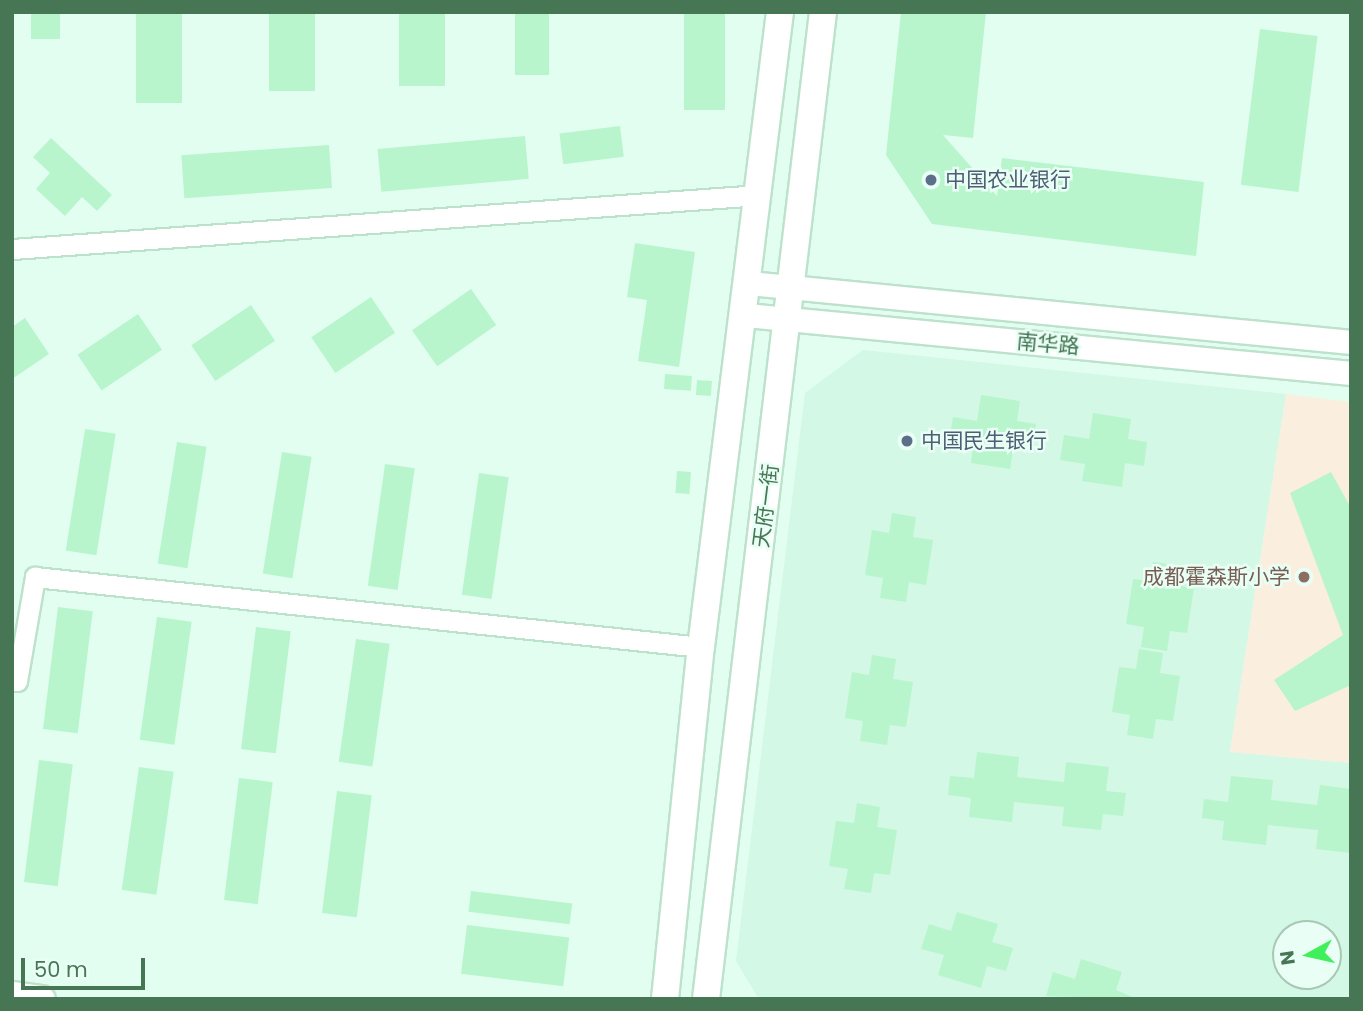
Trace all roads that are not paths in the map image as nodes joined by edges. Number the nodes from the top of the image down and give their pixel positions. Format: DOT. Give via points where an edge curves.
graph roads {
  1 [pos="780,12"];
  2 [pos="823,12"];
  3 [pos="759,195"];
  4 [pos="12,249"];
  5 [pos="748,283"];
  6 [pos="792,288"];
  7 [pos="746,314"];
  8 [pos="788,319"];
  9 [pos="1351,342"];
  10 [pos="1351,373"];
  11 [pos="701,647"];
  12 [pos="12,681"];
  13 [pos="12,995"];
  14 [pos="42,999"];
  15 [pos="665,999"];
  16 [pos="706,999"];
  1 -- 3 [label="main road"];
  2 -- 6 [label="main road, 天府一街"];
  3 -- 4 [label="street"];
  3 -- 5 [label="main road"];
  5 -- 6 [label="street"];
  5 -- 7 [label="main road"];
  6 -- 8 [label="main road, 天府一街"];
  6 -- 9 [label="street"];
  7 -- 8 [label="street, 南华路"];
  7 -- 11 [label="main road"];
  8 -- 10 [label="street, 南华路"];
  8 -- 16 [label="main road, 天府一街"];
  11 -- 12 [label="street" via="36,577 17,681"];
  11 -- 15 [label="main road"];
  13 -- 14 [label="main road"];
}
